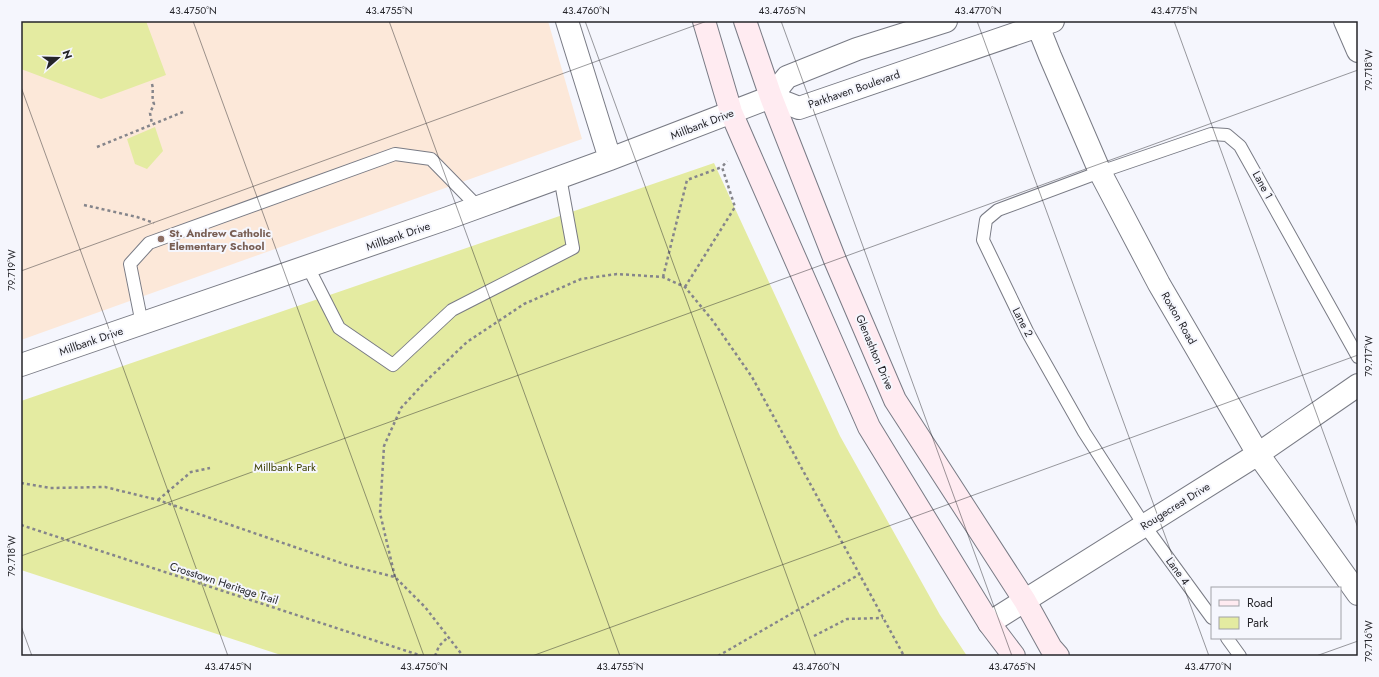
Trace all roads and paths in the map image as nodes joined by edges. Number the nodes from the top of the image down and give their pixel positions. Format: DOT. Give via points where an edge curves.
graph roads {
  1 [pos="567,21"];
  2 [pos="704,21"];
  3 [pos="746,21"];
  4 [pos="946,21"];
  5 [pos="1345,21"];
  6 [pos="1042,23"];
  7 [pos="1358,51"];
  8 [pos="152,84"];
  9 [pos="771,97"];
  10 [pos="183,112"];
  11 [pos="731,112"];
  12 [pos="152,124"];
  13 [pos="97,147"];
  14 [pos="730,158"];
  15 [pos="610,159"];
  16 [pos="722,167"];
  17 [pos="1100,172"];
  18 [pos="560,177"];
  19 [pos="84,205"];
  20 [pos="478,207"];
  21 [pos="181,232"];
  22 [pos="308,267"];
  23 [pos="663,278"];
  24 [pos="685,287"];
  25 [pos="142,324"];
  26 [pos="1358,357"];
  27 [pos="21,365"];
  28 [pos="1358,385"];
  29 [pos="1258,454"];
  30 [pos="210,468"];
  31 [pos="21,483"];
  32 [pos="158,500"];
  33 [pos="21,525"];
  34 [pos="1144,525"];
  35 [pos="860,574"];
  36 [pos="395,577"];
  37 [pos="1358,594"];
  38 [pos="1025,602"];
  39 [pos="1211,617"];
  40 [pos="883,618"];
  41 [pos="989,623"];
  42 [pos="814,636"];
  43 [pos="448,637"];
  44 [pos="1228,639"];
  45 [pos="463,655"];
  46 [pos="422,656"];
  47 [pos="435,656"];
  48 [pos="468,656"];
  49 [pos="718,656"];
  50 [pos="904,656"];
  51 [pos="1014,656"];
  52 [pos="1058,656"];
  53 [pos="1240,656"];
  1 -- 15 [label="street"];
  2 -- 11 [label="street"];
  3 -- 9 [label="street, Glenashton Drive"];
  4 -- 9 [label="street" via="857,49 786,77"];
  5 -- 7 [label="street"];
  6 -- 9 [label="street, Parkhaven Boulevard" via="799,108"];
  6 -- 17 [label="street, Roxton Road"];
  8 -- 12 [label="path"];
  9 -- 11 [label="street, Millbank Drive"];
  9 -- 38 [label="street, Glenashton Drive" via="835,260 895,400"];
  10 -- 12 [label="path"];
  11 -- 15 [label="street, Millbank Drive"];
  11 -- 41 [label="street" via="869,427"];
  12 -- 13 [label="path"];
  14 -- 16 [label="path"];
  15 -- 18 [label="street, Millbank Drive"];
  16 -- 23 [label="path" via="687,180"];
  16 -- 24 [label="path" via="735,207"];
  17 -- 26 [label="lane, Lane 1" via="1211,134 1227,135 1240,146"];
  17 -- 29 [label="street, Roxton Road" via="1159,284"];
  17 -- 34 [label="lane, Lane 2" via="998,210 986,220 983,240 1028,333 1084,432"];
  18 -- 20 [label="street, Millbank Drive"];
  18 -- 22 [label="lane" via="573,248 452,310 393,365 340,328"];
  19 -- 21 [label="path" via="137,217"];
  20 -- 21 [label="lane" via="431,159 395,154"];
  20 -- 22 [label="street, Millbank Drive"];
  21 -- 25 [label="lane" via="149,243 130,264"];
  22 -- 25 [label="street, Millbank Drive"];
  23 -- 24 [label="path"];
  23 -- 36 [label="path" via="617,274 581,279 524,304 467,342 401,408 384,446 380,513"];
  24 -- 35 [label="path" via="713,321 752,377"];
  25 -- 27 [label="street, Millbank Drive"];
  28 -- 29 [label="street, Rougecrest Drive"];
  29 -- 34 [label="street, Rougecrest Drive"];
  29 -- 37 [label="street, Roxton Road"];
  30 -- 32 [label="path" via="192,472"];
  31 -- 32 [label="path" via="50,488 104,487"];
  32 -- 36 [label="path" via="347,565"];
  33 -- 46 [label="path, Crosstown Heritage Trail"];
  34 -- 38 [label="street, Rougecrest Drive"];
  34 -- 39 [label="lane, Lane 4"];
  35 -- 40 [label="path"];
  35 -- 49 [label="path"];
  36 -- 43 [label="path" via="425,607"];
  38 -- 41 [label="street, Rougecrest Drive"];
  38 -- 52 [label="street, Glenashton Drive"];
  40 -- 42 [label="path" via="848,619"];
  40 -- 50 [label="path"];
  41 -- 51 [label="street"];
  43 -- 45 [label="path"];
  43 -- 47 [label="path" via="439,646"];
  44 -- 53 [label="lane"];
  45 -- 48 [label="path"];
}
